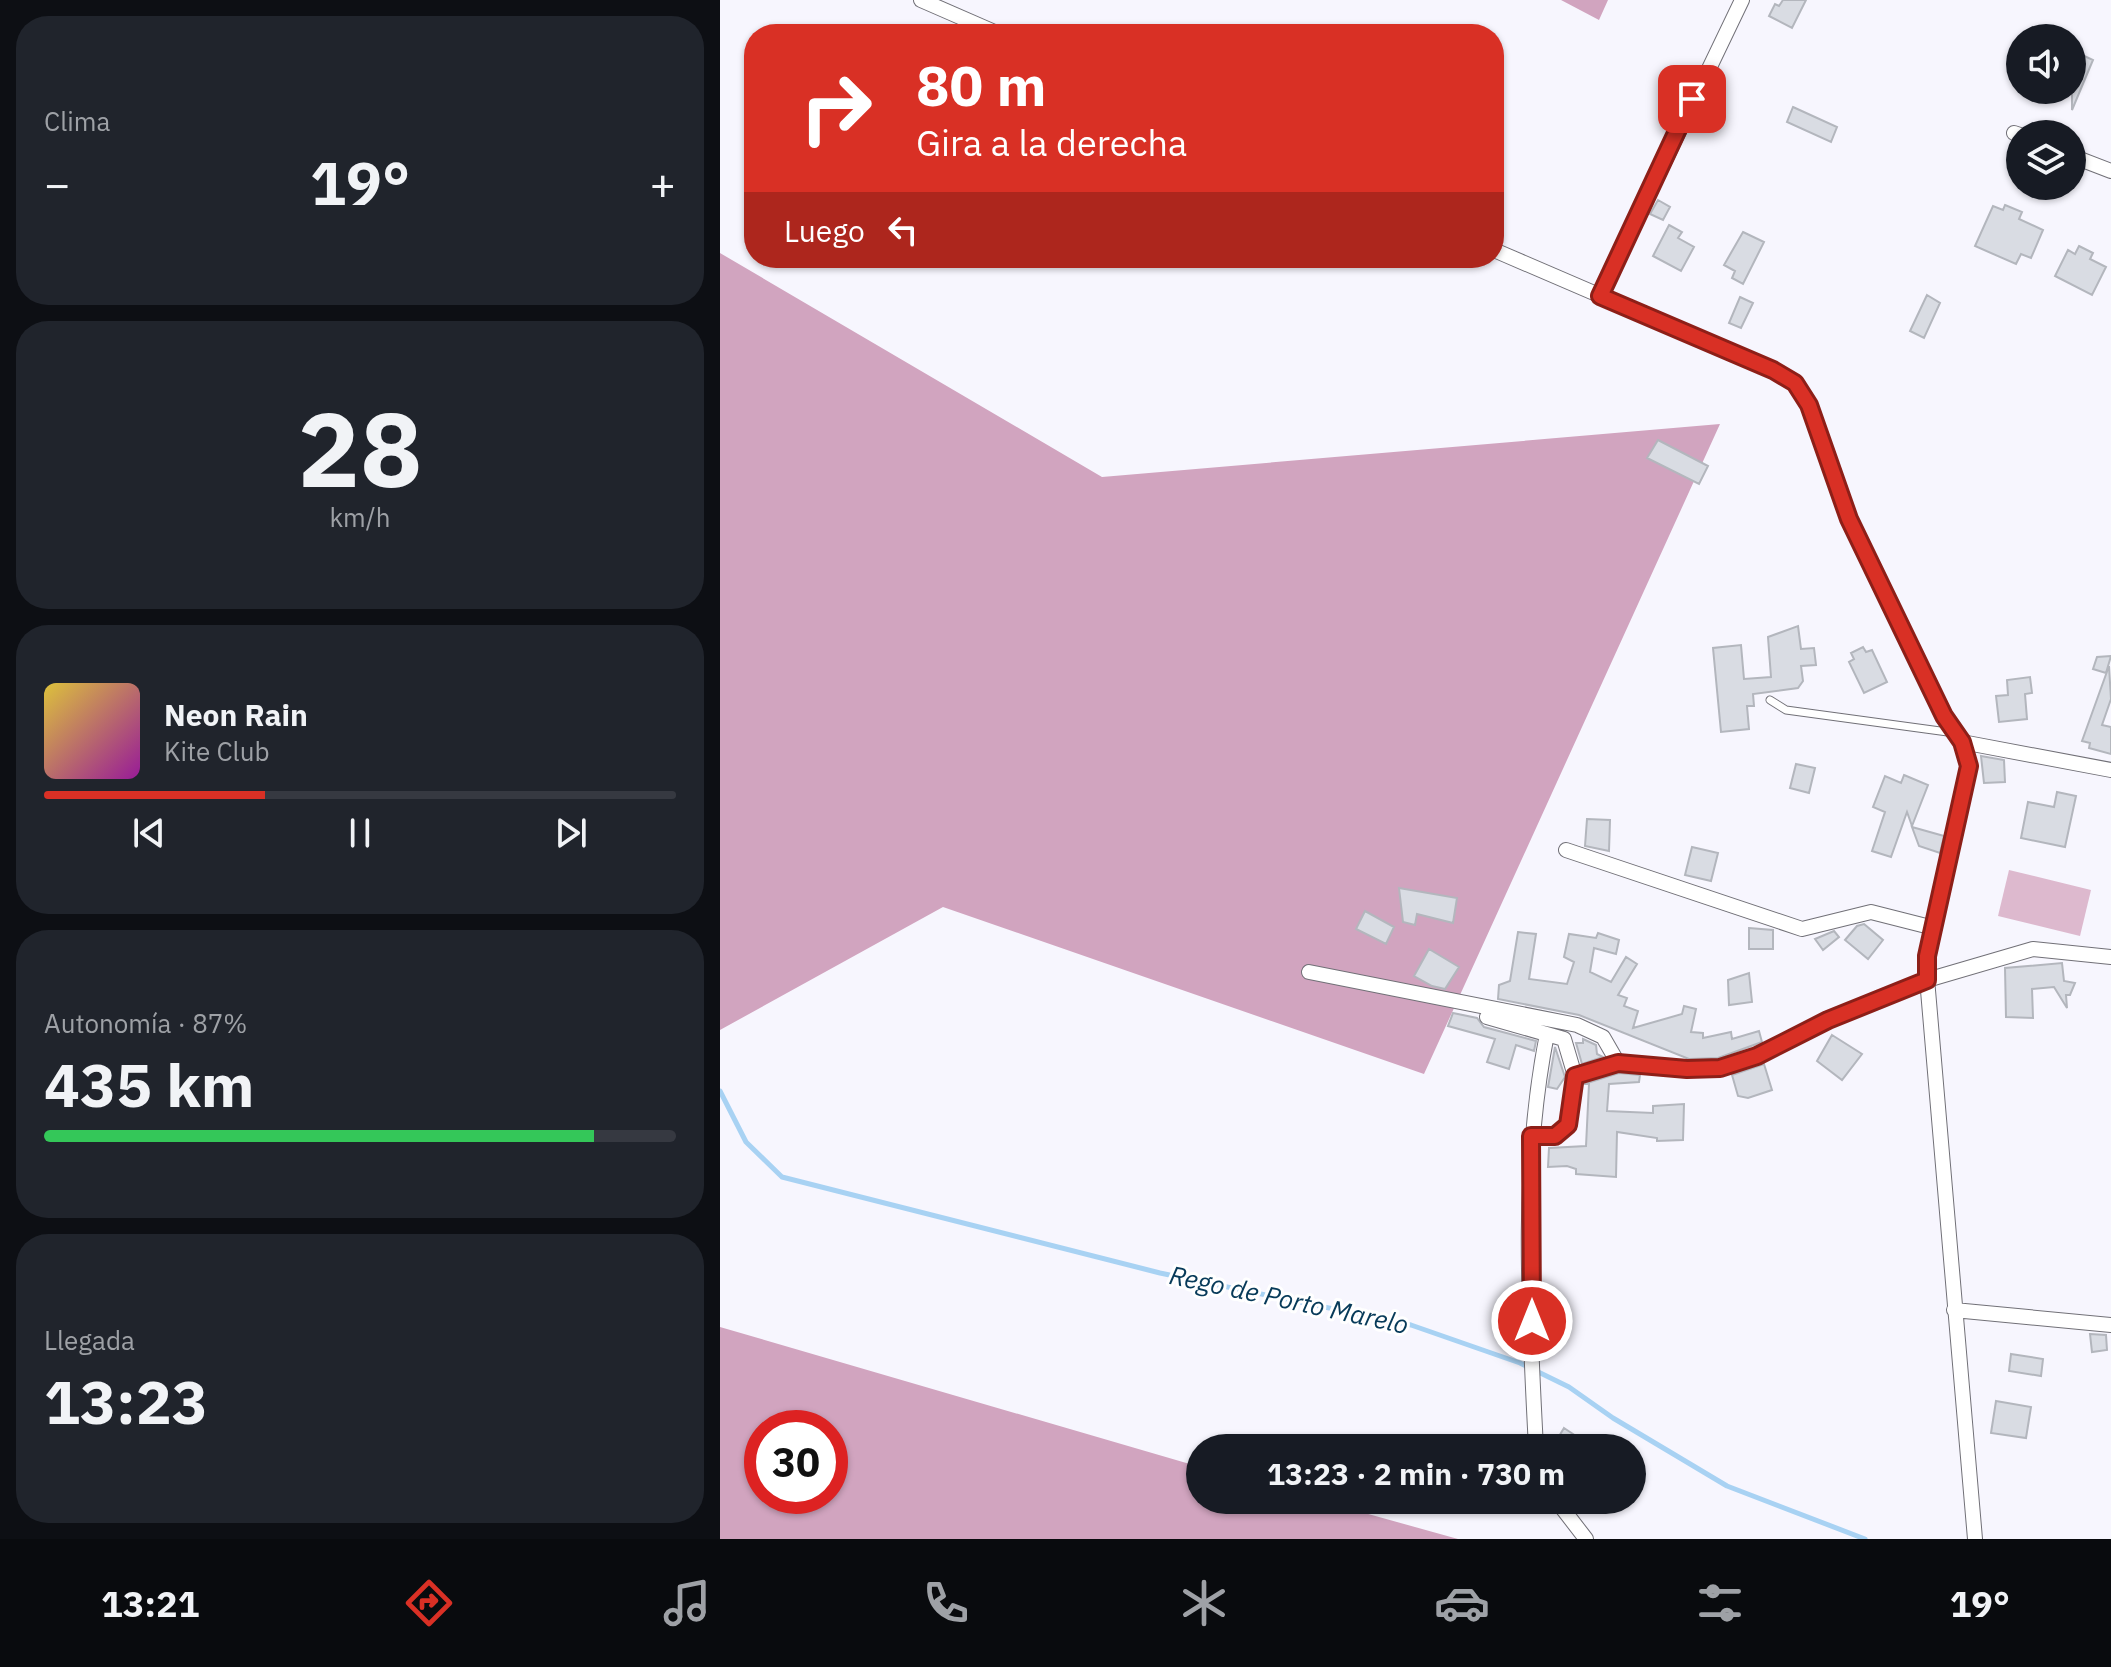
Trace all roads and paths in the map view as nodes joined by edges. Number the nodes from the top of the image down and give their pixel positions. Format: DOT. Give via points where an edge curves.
graph roads {
  1 [pos="921,0"];
  2 [pos="1742,0"];
  3 [pos="976,24"];
  4 [pos="2086,161"];
  5 [pos="2111,171"];
  6 [pos="1504,254"];
  7 [pos="1600,296"];
  8 [pos="1770,700"];
  9 [pos="1958,737"];
  10 [pos="2111,770"];
  11 [pos="1566,850"];
  12 [pos="1934,928"];
  13 [pos="2111,957"];
  14 [pos="1309,972"];
  15 [pos="1927,980"];
  16 [pos="1450,1002"];
  17 [pos="1547,1034"];
  18 [pos="1618,1063"];
  19 [pos="1575,1076"];
  20 [pos="1531,1136"];
  21 [pos="1954,1310"];
  22 [pos="2111,1325"];
  23 [pos="1535,1434"];
  24 [pos="1567,1514"];
  25 [pos="1586,1539"];
  26 [pos="1975,1539"];
  1 -- 3 [label="street"];
  2 -- 7 [label="street"];
  4 -- 5 [label="street"];
  6 -- 7 [label="street"];
  7 -- 9 [label="street" via="1795,383 1809,405 1849,519"];
  8 -- 9 [label="lane" via="1786,710"];
  9 -- 10 [label="street"];
  9 -- 12 [label="street" via="1967,754 1967,778"];
  11 -- 12 [label="street" via="1802,929 1871,912"];
  12 -- 15 [label="street"];
  13 -- 15 [label="street" via="2033,949"];
  14 -- 16 [label="street"];
  15 -- 18 [label="street" via="1720,1068"];
  15 -- 21 [label="street"];
  16 -- 17 [label="street" via="1464,1011"];
  16 -- 18 [label="street" via="1577,1025 1603,1037"];
  17 -- 19 [label="street" via="1564,1039"];
  17 -- 20 [label="street"];
  18 -- 19 [label="street"];
  19 -- 20 [label="street" via="1568,1125 1555,1136"];
  20 -- 23 [label="street"];
  21 -- 22 [label="street"];
  21 -- 26 [label="street"];
  24 -- 25 [label="street"];
}
